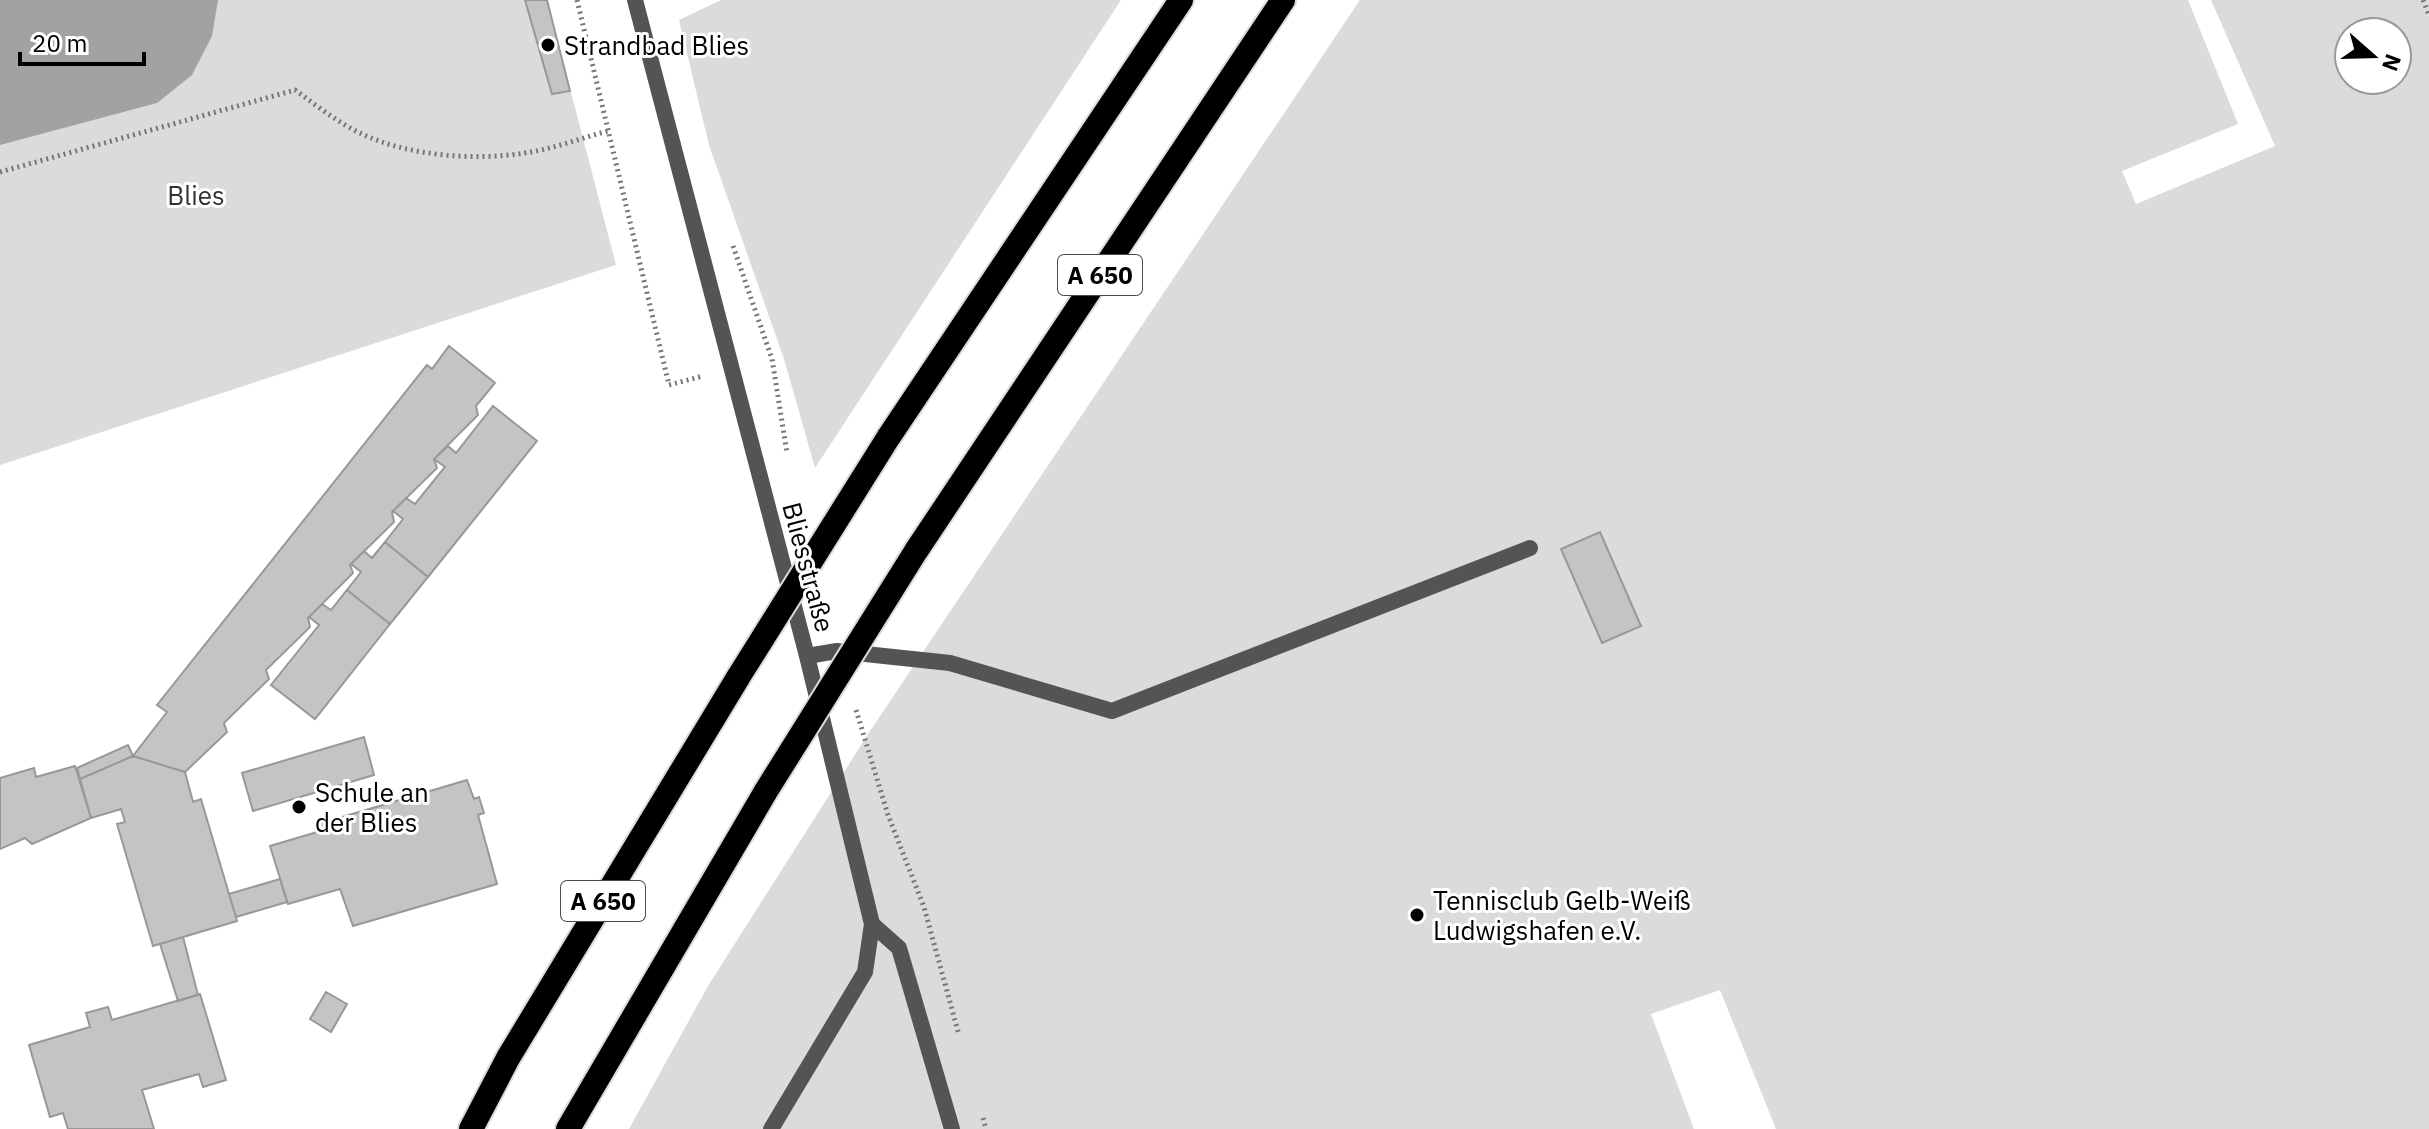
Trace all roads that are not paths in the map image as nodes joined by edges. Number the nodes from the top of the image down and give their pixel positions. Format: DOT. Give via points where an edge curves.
graph roads {
  1 [pos="635,0"];
  2 [pos="1181,0"];
  3 [pos="1283,0"];
  4 [pos="1530,548"];
  5 [pos="807,656"];
  6 [pos="872,924"];
  7 [pos="471,1129"];
  8 [pos="568,1129"];
  9 [pos="771,1129"];
  10 [pos="952,1129"];
  1 -- 5 [label="street, Bliesstraße"];
  2 -- 7 [label="highway, A 650, bridge" via="888,438 508,1058"];
  3 -- 8 [label="highway, A 650, bridge" via="916,551 766,791"];
  4 -- 5 [label="street" via="1112,711 950,663 837,651"];
  5 -- 6 [label="street, Bliesstraße"];
  6 -- 9 [label="street, Bliesstraße" via="865,972"];
  6 -- 10 [label="street" via="899,948"];
}
